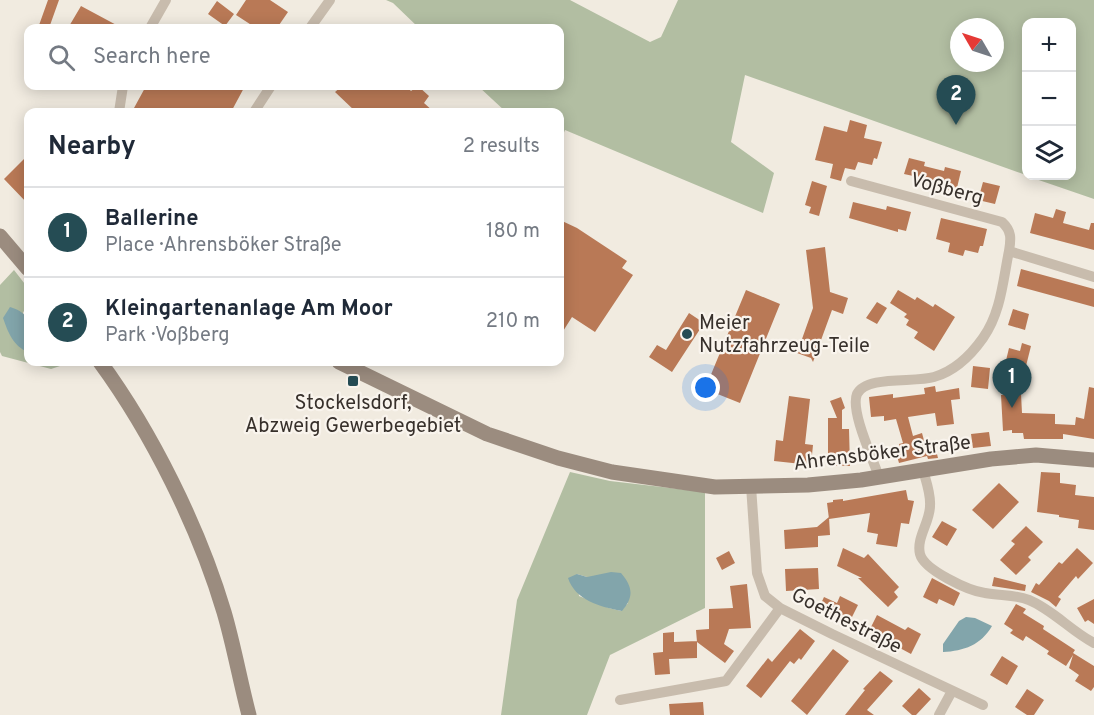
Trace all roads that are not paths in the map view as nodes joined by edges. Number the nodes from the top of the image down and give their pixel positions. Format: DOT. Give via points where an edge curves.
graph roads {
  1 [pos="166,0"];
  2 [pos="330,0"];
  3 [pos="152,24"];
  4 [pos="313,24"];
  5 [pos="122,90"];
  6 [pos="268,90"];
  7 [pos="120,108"];
  8 [pos="257,108"];
  9 [pos="851,181"];
  10 [pos="0,236"];
  11 [pos="1009,251"];
  12 [pos="24,263"];
  13 [pos="1094,277"];
  14 [pos="104,366"];
  15 [pos="347,366"];
  16 [pos="1094,460"];
  17 [pos="923,470"];
  18 [pos="879,477"];
  19 [pos="751,486"];
  20 [pos="780,608"];
  21 [pos="1094,643"];
  22 [pos="952,692"];
  23 [pos="620,700"];
  24 [pos="983,705"];
  25 [pos="249,715"];
  26 [pos="939,715"];
  1 -- 3 [label="street"];
  2 -- 4 [label="street"];
  5 -- 7 [label="street"];
  6 -- 8 [label="street"];
  9 -- 11 [label="street, Voßberg" via="1002,222 1011,237"];
  10 -- 12 [label="street"];
  11 -- 13 [label="street"];
  11 -- 18 [label="street, Voßberg" via="997,312 970,355 933,378 876,382 857,394 856,414"];
  14 -- 25 [label="street" via="175,490 206,560 224,613"];
  15 -- 19 [label="street, Ahrensböker Straße" via="487,434 558,458 612,472 715,487"];
  16 -- 17 [label="street, Ahrensböker Straße" via="1036,455"];
  17 -- 18 [label="street, Ahrensböker Straße"];
  17 -- 21 [label="street" via="930,506 919,548 923,562 946,578 983,593 1012,594 1030,600"];
  18 -- 19 [label="street, Ahrensböker Straße" via="808,485"];
  19 -- 20 [label="street, Goethestraße" via="757,573 765,596"];
  20 -- 22 [label="street, Goethestraße"];
  20 -- 23 [label="street" via="726,681"];
  22 -- 24 [label="street, Goethestraße"];
  22 -- 26 [label="street"];
}
